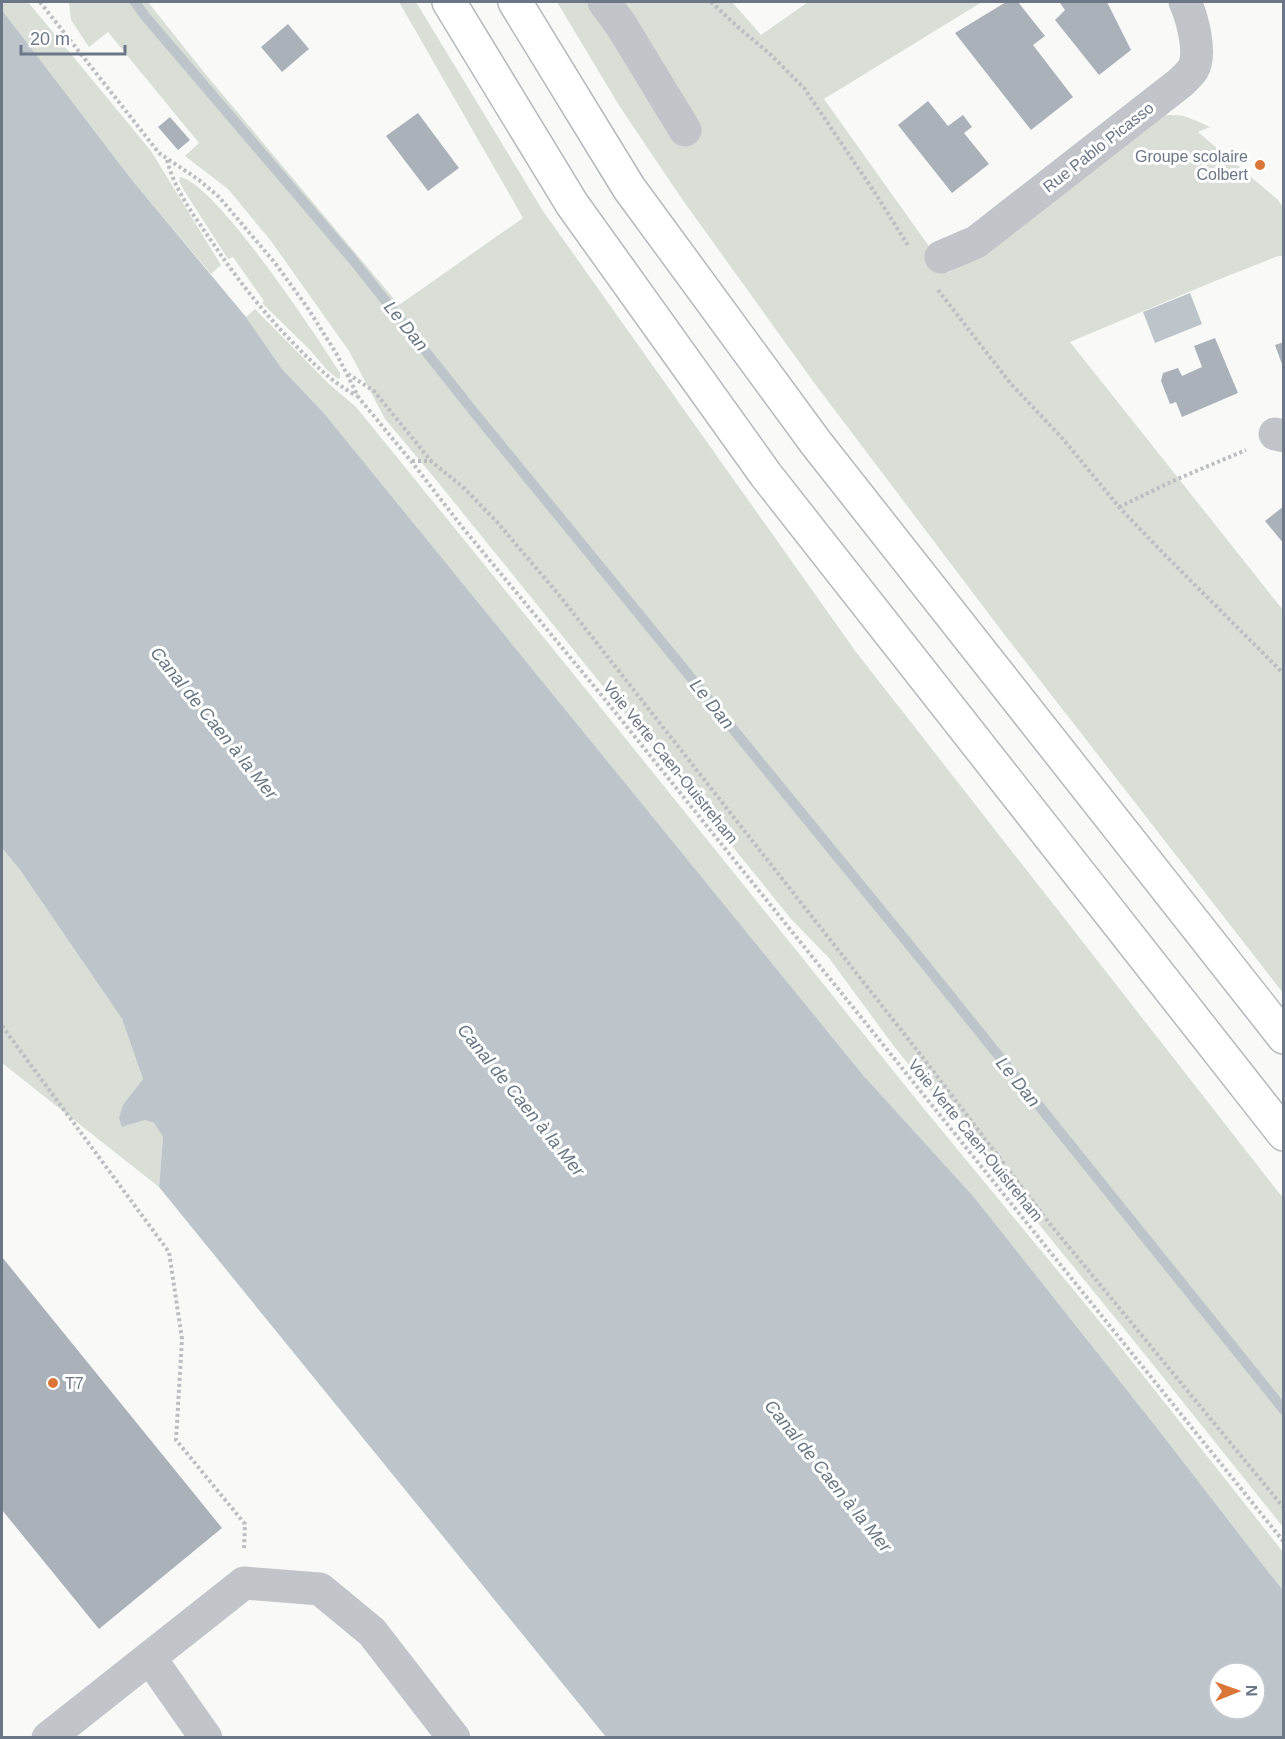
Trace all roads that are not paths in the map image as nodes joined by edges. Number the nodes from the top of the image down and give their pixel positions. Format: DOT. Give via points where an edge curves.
graph roads {
  1 [pos="449,2"];
  2 [pos="515,2"];
  3 [pos="604,2"];
  4 [pos="1185,2"];
  5 [pos="685,130"];
  6 [pos="930,266"];
  7 [pos="1284,1037"];
  8 [pos="1284,1134"];
  9 [pos="150,1658"];
  10 [pos="48,1737"];
  11 [pos="206,1737"];
  12 [pos="454,1737"];
  1 -- 8 [label="highway" via="573,204 765,475"];
  2 -- 7 [label="highway" via="629,188 816,443"];
  3 -- 5 [label="street"];
  4 -- 6 [label="street, Rue Pablo Picasso" via="1197,47 1194,68 1180,84 976,242"];
  9 -- 10 [label="street"];
  9 -- 11 [label="street"];
  9 -- 12 [label="street" via="244,1583 320,1589 372,1632"];
}
